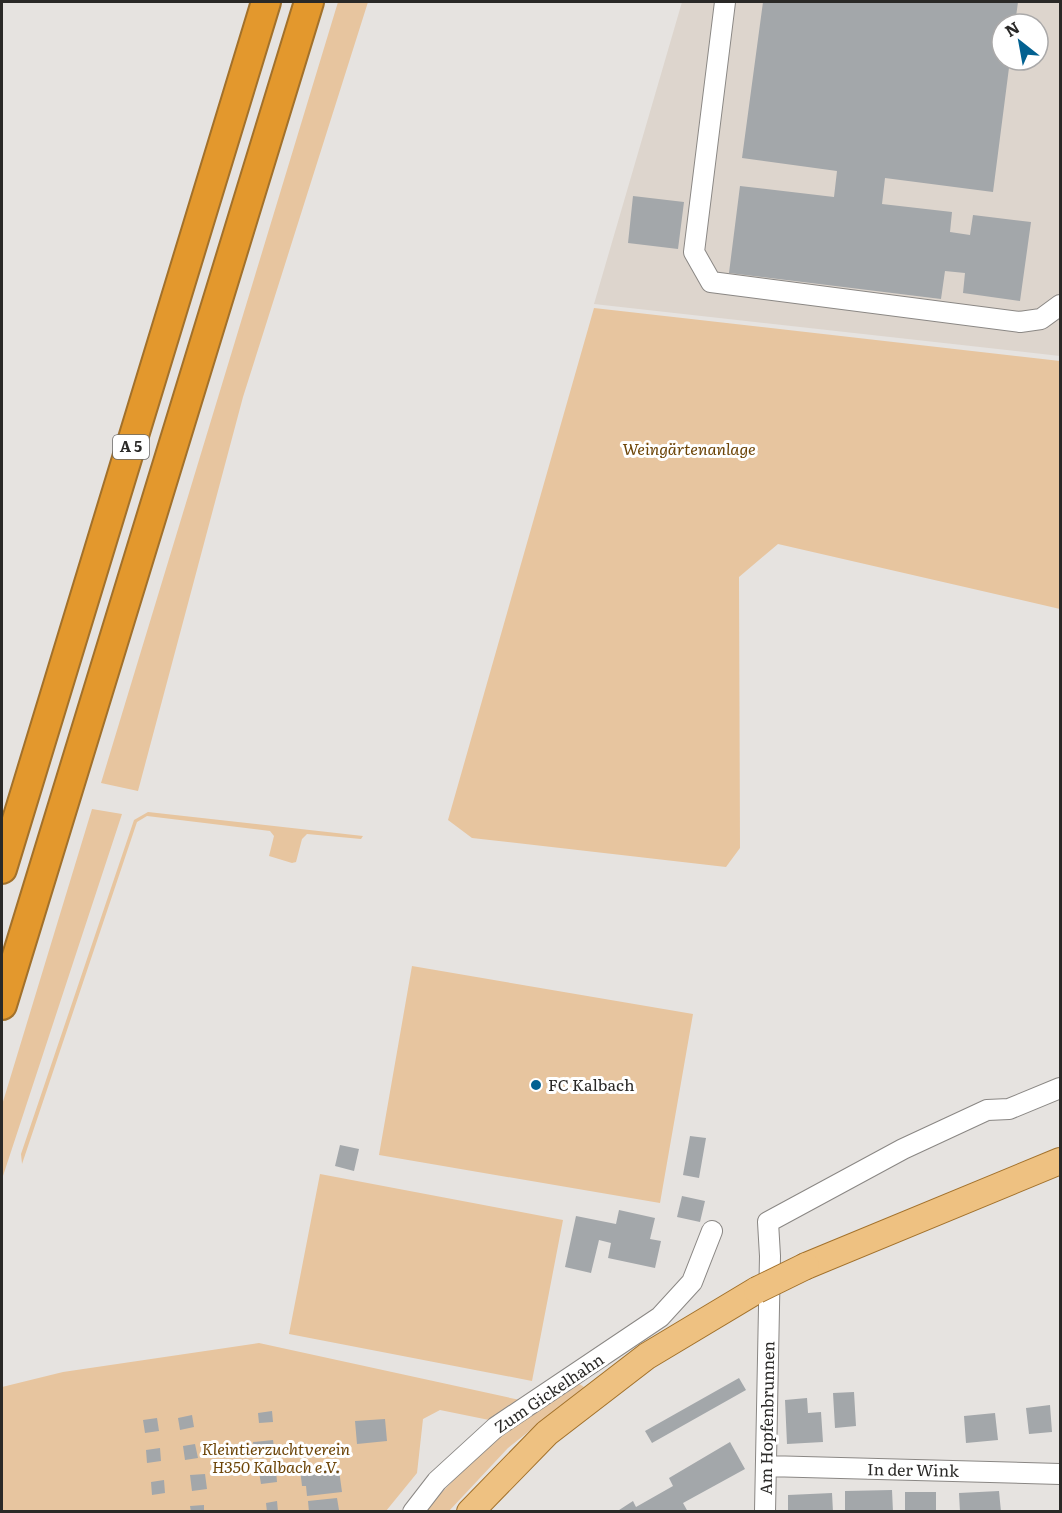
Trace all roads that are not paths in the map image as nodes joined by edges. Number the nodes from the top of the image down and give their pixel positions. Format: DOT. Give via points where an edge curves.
graph roads {
  1 [pos="266,2"];
  2 [pos="309,2"];
  3 [pos="725,2"];
  4 [pos="1060,306"];
  5 [pos="2,869"];
  6 [pos="2,1005"];
  7 [pos="1060,1088"];
  8 [pos="1060,1161"];
  9 [pos="712,1231"];
  10 [pos="766,1466"];
  11 [pos="1060,1474"];
  12 [pos="413,1512"];
  13 [pos="470,1512"];
  14 [pos="765,1512"];
  1 -- 5 [label="highway, A 5"];
  2 -- 6 [label="highway, A 5"];
  3 -- 4 [label="street" via="694,252 711,282 1020,322 1041,319"];
  7 -- 10 [label="street, Am Hopfenbrunnen" via="1010,1108 987,1110 903,1149 768,1222"];
  8 -- 13 [label="main road, bridge" via="757,1290 647,1356 547,1433"];
  9 -- 12 [label="street, Zum Gickelhahn" via="692,1282 660,1317 495,1427 437,1481"];
  10 -- 11 [label="street, In der Wink"];
  10 -- 14 [label="street, Am Hopfenbrunnen"];
}
